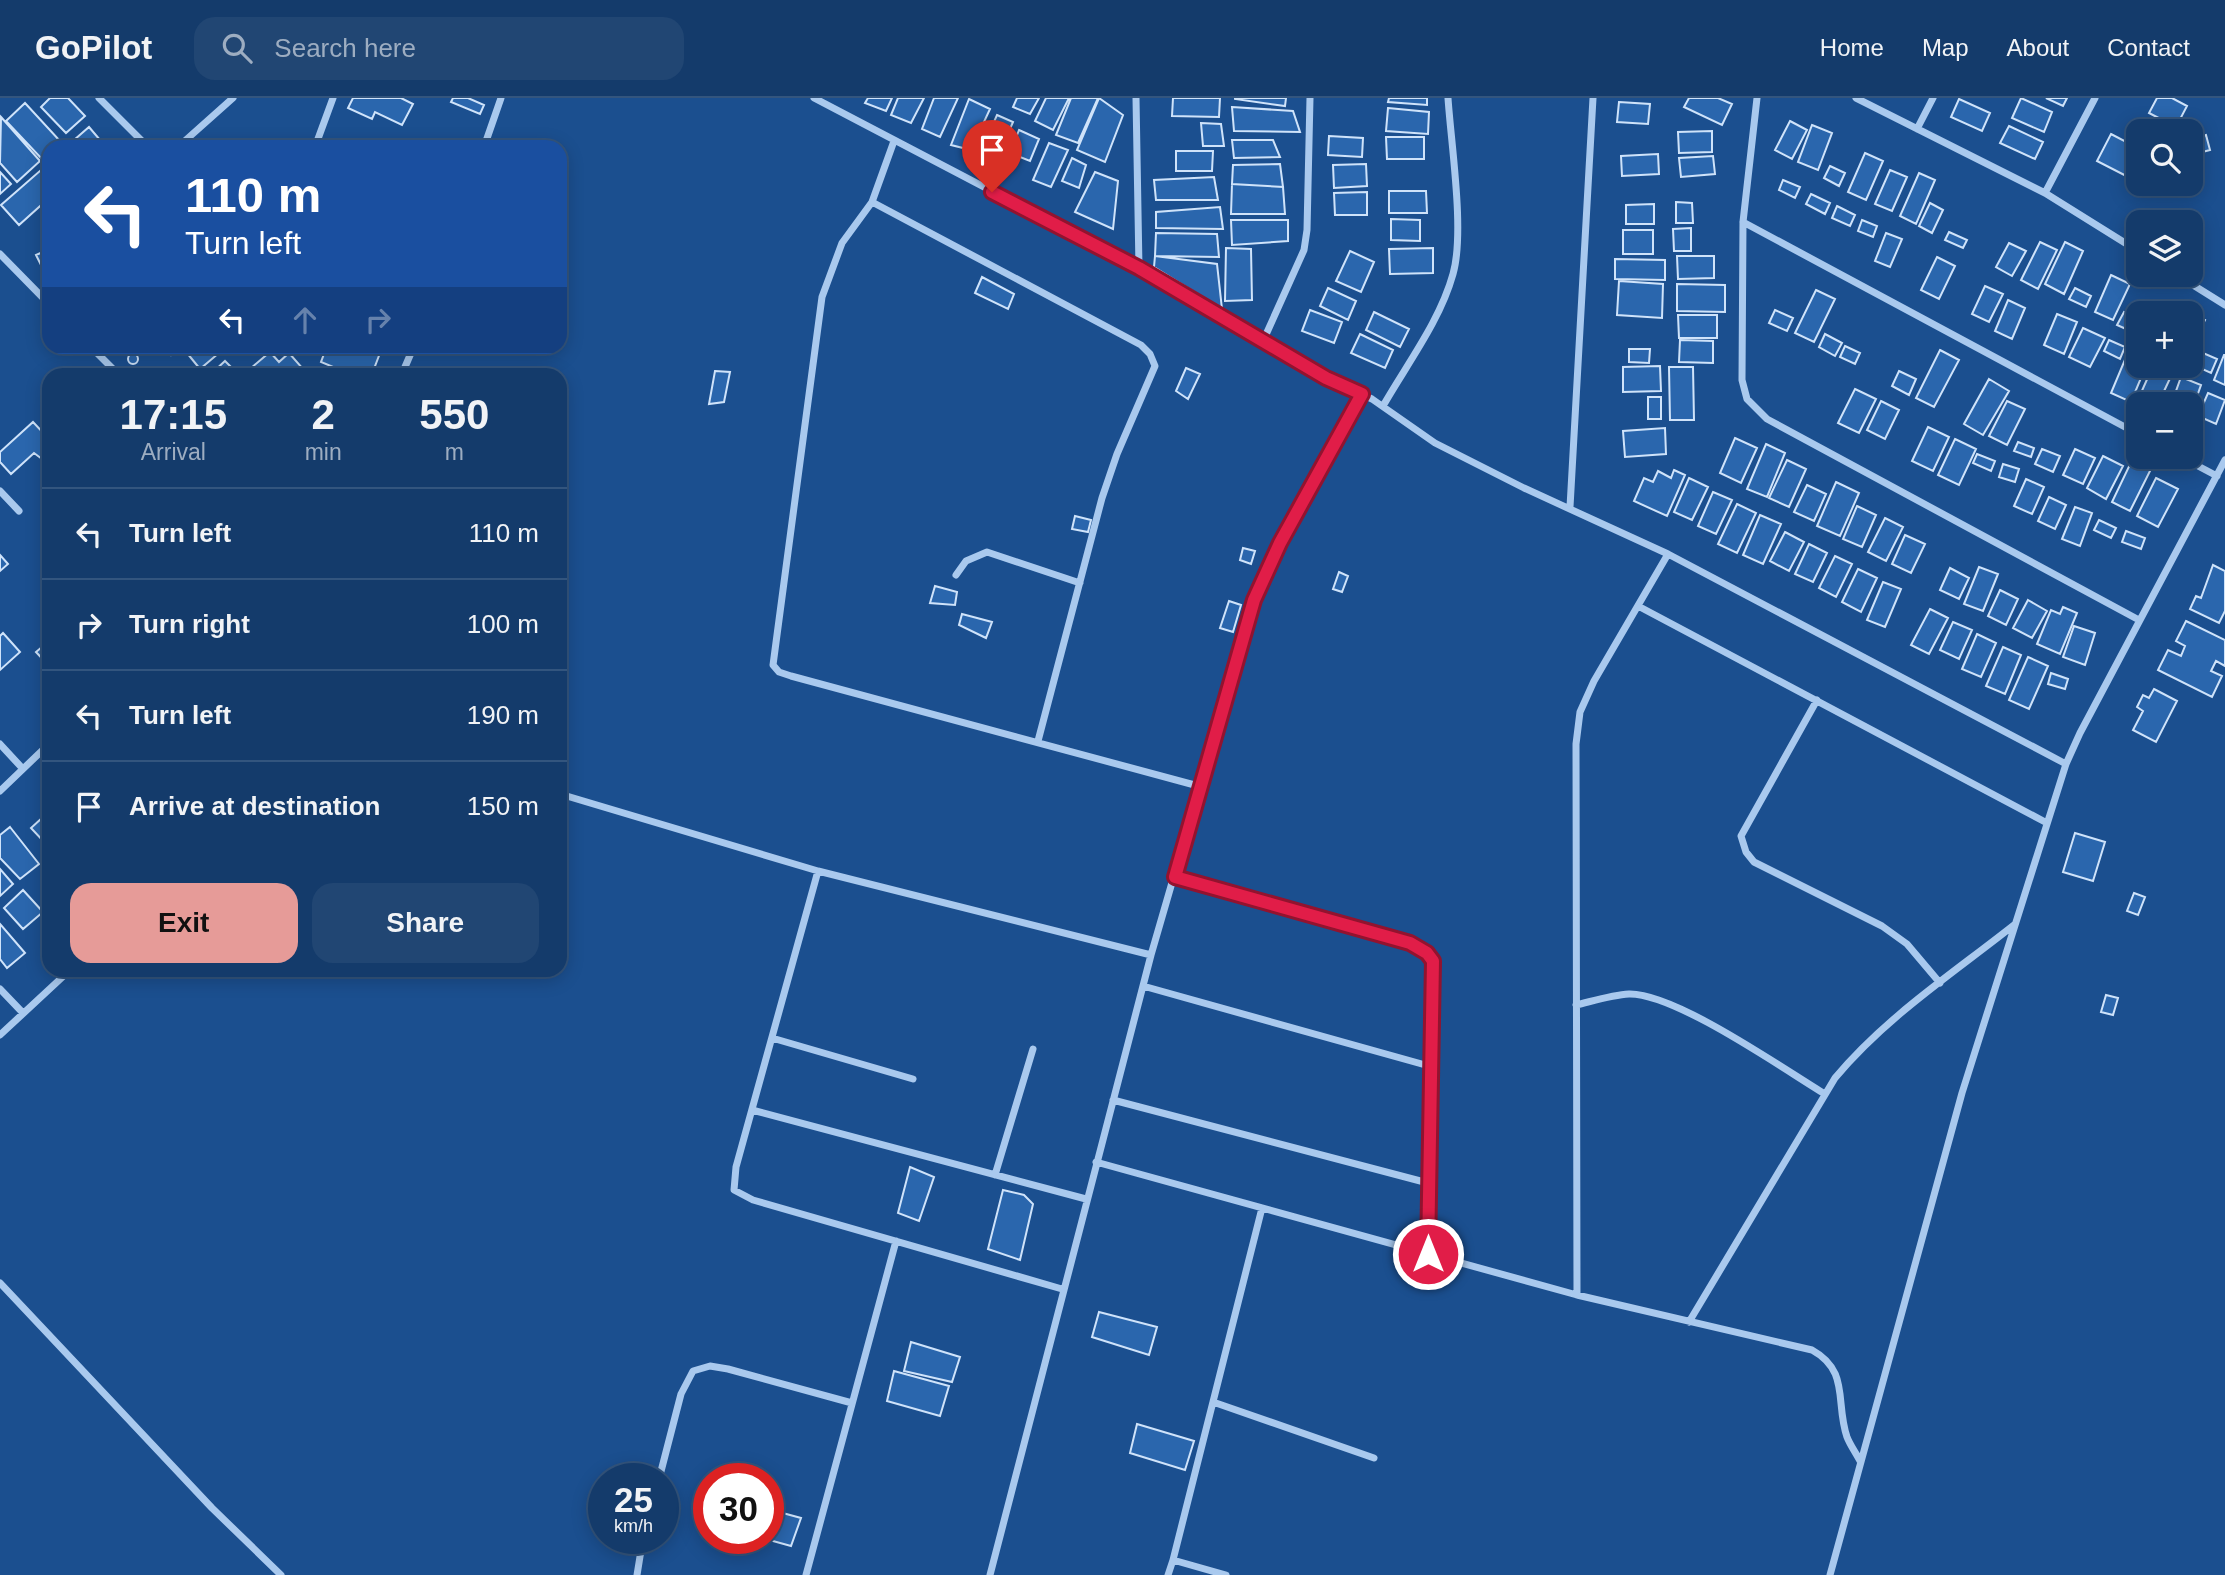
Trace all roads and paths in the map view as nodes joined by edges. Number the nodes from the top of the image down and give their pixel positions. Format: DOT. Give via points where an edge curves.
graph roads {
  1 [pos="99,98"];
  2 [pos="233,98"];
  3 [pos="333,98"];
  4 [pos="500,98"];
  5 [pos="814,98"];
  6 [pos="1136,98"];
  7 [pos="1310,98"];
  8 [pos="1448,98"];
  9 [pos="1593,98"];
  10 [pos="1757,98"];
  11 [pos="1856,98"];
  12 [pos="1933,98"];
  13 [pos="2095,98"];
  14 [pos="1917,128"];
  15 [pos="141,140"];
  16 [pos="186,140"];
  17 [pos="318,140"];
  18 [pos="486,140"];
  19 [pos="894,141"];
  20 [pos="2045,193"];
  21 [pos="872,202"];
  22 [pos="1743,222"];
  23 [pos="2126,244"];
  24 [pos="0,254"];
  25 [pos="1139,268"];
  26 [pos="2196,287"];
  27 [pos="42,297"];
  28 [pos="2225,305"];
  29 [pos="1264,339"];
  30 [pos="98,354"];
  31 [pos="112,368"];
  32 [pos="1362,394"];
  33 [pos="1383,406"];
  34 [pos="2126,428"];
  35 [pos="2225,460"];
  36 [pos="2203,469"];
  37 [pos="2217,477"];
  38 [pos="0,491"];
  39 [pos="1570,507"];
  40 [pos="19,511"];
  41 [pos="1668,554"];
  42 [pos="956,575"];
  43 [pos="1080,583"];
  44 [pos="1638,606"];
  45 [pos="2139,620"];
  46 [pos="1817,699"];
  47 [pos="1038,741"];
  48 [pos="0,744"];
  49 [pos="42,751"];
  50 [pos="2066,764"];
  51 [pos="23,769"];
  52 [pos="1202,787"];
  53 [pos="0,791"];
  54 [pos="567,796"];
  55 [pos="2047,823"];
  56 [pos="818,871"];
  57 [pos="1175,877"];
  58 [pos="2015,924"];
  59 [pos="1151,955"];
  60 [pos="62,977"];
  61 [pos="1940,983"];
  62 [pos="1143,986"];
  63 [pos="0,989"];
  64 [pos="1576,1005"];
  65 [pos="23,1013"];
  66 [pos="0,1035"];
  67 [pos="772,1038"];
  68 [pos="1033,1049"];
  69 [pos="1429,1066"];
  70 [pos="914,1079"];
  71 [pos="1825,1094"];
  72 [pos="1113,1100"];
  73 [pos="752,1110"];
  74 [pos="1096,1162"];
  75 [pos="995,1175"];
  76 [pos="1428,1182"];
  77 [pos="1086,1199"];
  78 [pos="1262,1208"];
  79 [pos="896,1241"];
  80 [pos="1428,1254"];
  81 [pos="0,1283"];
  82 [pos="1062,1289"];
  83 [pos="1577,1295"];
  84 [pos="1689,1322"];
  85 [pos="1213,1402"];
  86 [pos="852,1403"];
  87 [pos="1374,1458"];
  88 [pos="1860,1462"];
  89 [pos="663,1463"];
  90 [pos="640,1554"];
  91 [pos="1173,1559"];
  92 [pos="281,1575"];
  93 [pos="637,1575"];
  94 [pos="806,1575"];
  95 [pos="990,1575"];
  96 [pos="1168,1575"];
  97 [pos="1226,1575"];
  98 [pos="1830,1575"];
  1 -- 15 [label="street"];
  2 -- 16 [label="street"];
  3 -- 17 [label="street"];
  4 -- 18 [label="street"];
  5 -- 19 [label="street"];
  6 -- 25 [label="street"];
  7 -- 29 [label="street" via="1304,250"];
  8 -- 33 [label="street" via="1457,243 1453,273 1442,304"];
  9 -- 39 [label="street"];
  10 -- 22 [label="street"];
  11 -- 14 [label="street"];
  12 -- 14 [label="street"];
  13 -- 20 [label="street"];
  14 -- 20 [label="street"];
  19 -- 21 [label="street"];
  19 -- 25 [label="street"];
  20 -- 23 [label="street"];
  21 -- 43 [label="street" via="1141,345 1150,354 1155,366 1117,454"];
  21 -- 47 [label="street" via="842,243 822,297 773,665 791,676"];
  22 -- 34 [label="street"];
  22 -- 45 [label="street" via="1742,380 1756,411"];
  24 -- 27 [label="street"];
  25 -- 29 [label="street"];
  26 -- 28 [label="street"];
  29 -- 32 [label="street" via="1326,378"];
  30 -- 31 [label="street"];
  32 -- 33 [label="street"];
  32 -- 52 [label="street" via="1254,600"];
  33 -- 39 [label="street" via="1434,443"];
  35 -- 37 [label="street"];
  36 -- 37 [label="street"];
  37 -- 45 [label="street"];
  38 -- 40 [label="street"];
  39 -- 41 [label="street"];
  41 -- 44 [label="street"];
  41 -- 50 [label="street"];
  42 -- 43 [label="street" via="967,561 987,552"];
  43 -- 47 [label="street"];
  44 -- 46 [label="street"];
  44 -- 64 [label="street" via="1580,712 1576,744"];
  45 -- 50 [label="street"];
  46 -- 55 [label="street"];
  46 -- 61 [label="street" via="1741,836 1746,852 1754,862 1882,926 1907,944"];
  47 -- 52 [label="street"];
  48 -- 51 [label="street"];
  49 -- 51 [label="street"];
  50 -- 55 [label="street"];
  51 -- 53 [label="street"];
  52 -- 57 [label="street"];
  54 -- 56 [label="street"];
  55 -- 58 [label="street"];
  56 -- 59 [label="street"];
  56 -- 67 [label="street"];
  57 -- 59 [label="street"];
  57 -- 69 [label="street" via="1410,943 1427,953 1433,961"];
  58 -- 61 [label="street"];
  58 -- 88 [label="street" via="1962,1093"];
  59 -- 62 [label="street"];
  60 -- 65 [label="street"];
  61 -- 71 [label="street" via="1864,1043"];
  62 -- 69 [label="street"];
  62 -- 72 [label="street"];
  63 -- 65 [label="street"];
  64 -- 71 [label="street" via="1629,994 1682,1008"];
  64 -- 83 [label="street"];
  65 -- 66 [label="street"];
  67 -- 70 [label="street"];
  67 -- 73 [label="street"];
  68 -- 75 [label="street"];
  69 -- 76 [label="street"];
  71 -- 84 [label="street"];
  72 -- 74 [label="street"];
  72 -- 76 [label="street"];
  73 -- 75 [label="street"];
  73 -- 79 [label="street" via="734,1190 753,1200"];
  74 -- 77 [label="street"];
  74 -- 78 [label="street"];
  75 -- 77 [label="street"];
  76 -- 80 [label="street"];
  77 -- 82 [label="street"];
  78 -- 80 [label="street"];
  78 -- 85 [label="street"];
  79 -- 82 [label="street"];
  79 -- 86 [label="street"];
  80 -- 83 [label="street"];
  81 -- 92 [label="street"];
  82 -- 95 [label="street"];
  83 -- 84 [label="street"];
  84 -- 88 [label="street" via="1782,1341 1826,1358 1836,1374 1847,1436"];
  85 -- 87 [label="street"];
  85 -- 91 [label="street"];
  86 -- 89 [label="street" via="728,1369 710,1366 693,1371 681,1394"];
  86 -- 94 [label="street"];
  88 -- 98 [label="street"];
  90 -- 93 [label="street"];
  91 -- 96 [label="street"];
  91 -- 97 [label="street"];
}
